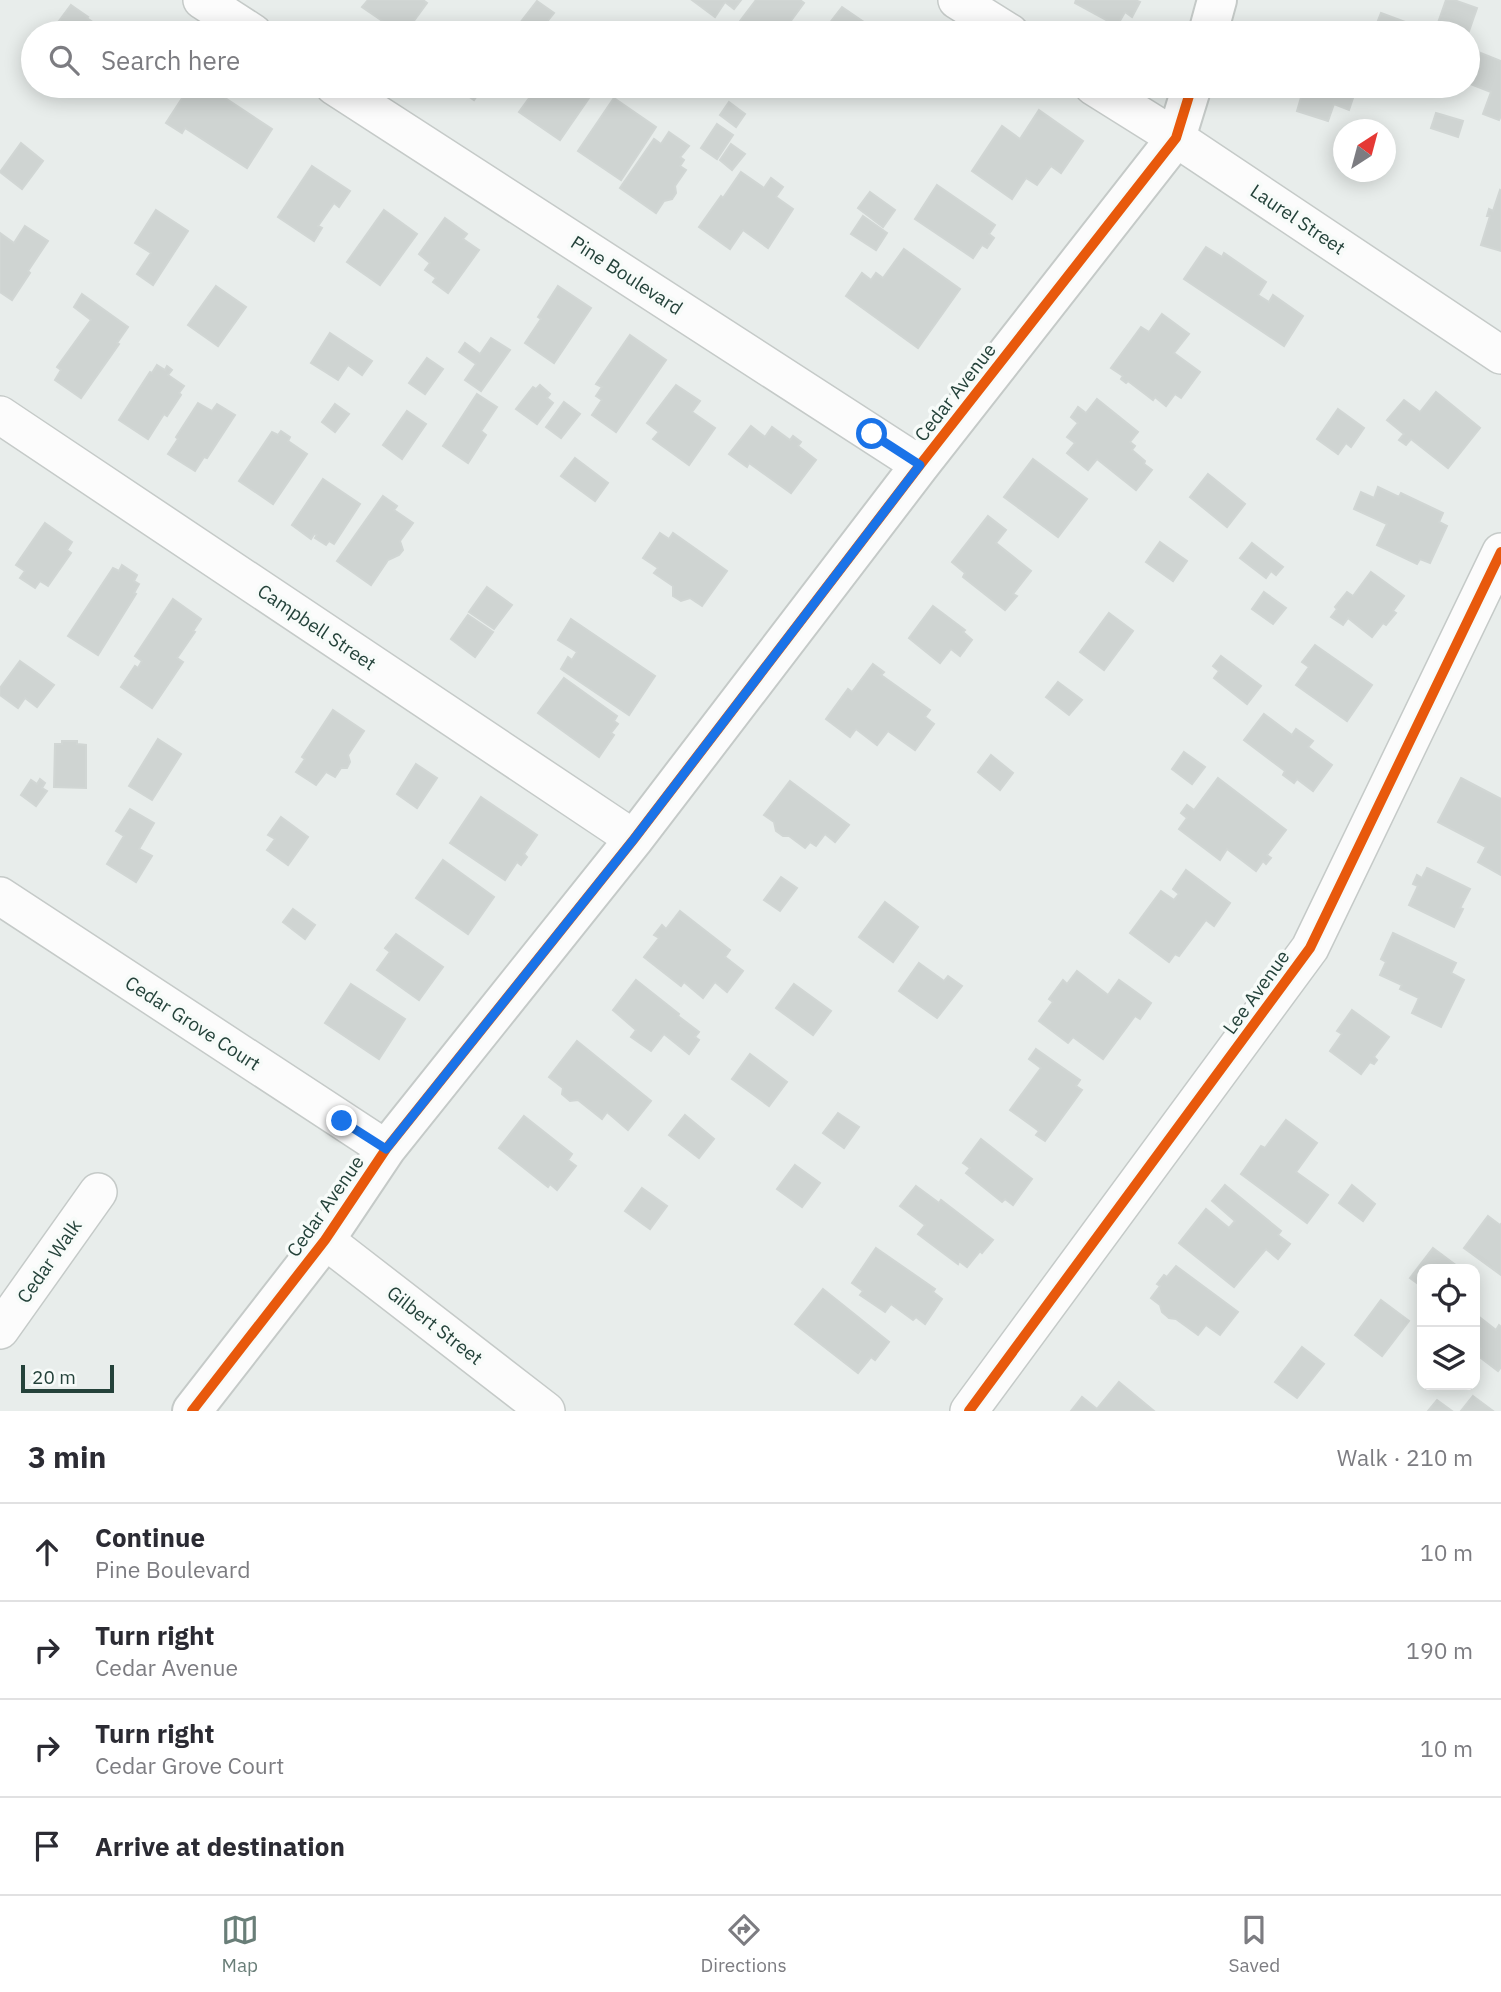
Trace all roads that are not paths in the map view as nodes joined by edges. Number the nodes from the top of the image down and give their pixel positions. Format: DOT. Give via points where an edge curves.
graph roads {
  1 [pos="202,0"];
  2 [pos="957,0"];
  3 [pos="1217,0"];
  4 [pos="234,21"];
  5 [pos="991,21"];
  6 [pos="1211,21"];
  7 [pos="353,98"];
  8 [pos="1112,98"];
  9 [pos="1188,98"];
  10 [pos="1176,138"];
  11 [pos="1501,355"];
  12 [pos="0,415"];
  13 [pos="920,465"];
  14 [pos="1501,552"];
  15 [pos="634,839"];
  16 [pos="0,896"];
  17 [pos="386,1149"];
  18 [pos="98,1192"];
  19 [pos="325,1240"];
  20 [pos="0,1330"];
  21 [pos="191,1411"];
  22 [pos="546,1411"];
  23 [pos="968,1411"];
  1 -- 4 [label="street"];
  2 -- 5 [label="street"];
  3 -- 6 [label="street"];
  7 -- 13 [label="street, Pine Boulevard"];
  8 -- 10 [label="street, Laurel Street"];
  9 -- 10 [label="street, Cedar Avenue"];
  10 -- 11 [label="street, Laurel Street"];
  10 -- 13 [label="street, Cedar Avenue"];
  12 -- 15 [label="street, Campbell Street"];
  13 -- 15 [label="street, Cedar Avenue"];
  14 -- 23 [label="street, Lee Avenue" via="1310,948"];
  15 -- 17 [label="street, Cedar Avenue"];
  16 -- 17 [label="street, Cedar Grove Court"];
  17 -- 19 [label="street, Cedar Avenue"];
  18 -- 20 [label="street, Cedar Walk"];
  19 -- 21 [label="street, Cedar Avenue"];
  19 -- 22 [label="street, Gilbert Street"];
}
